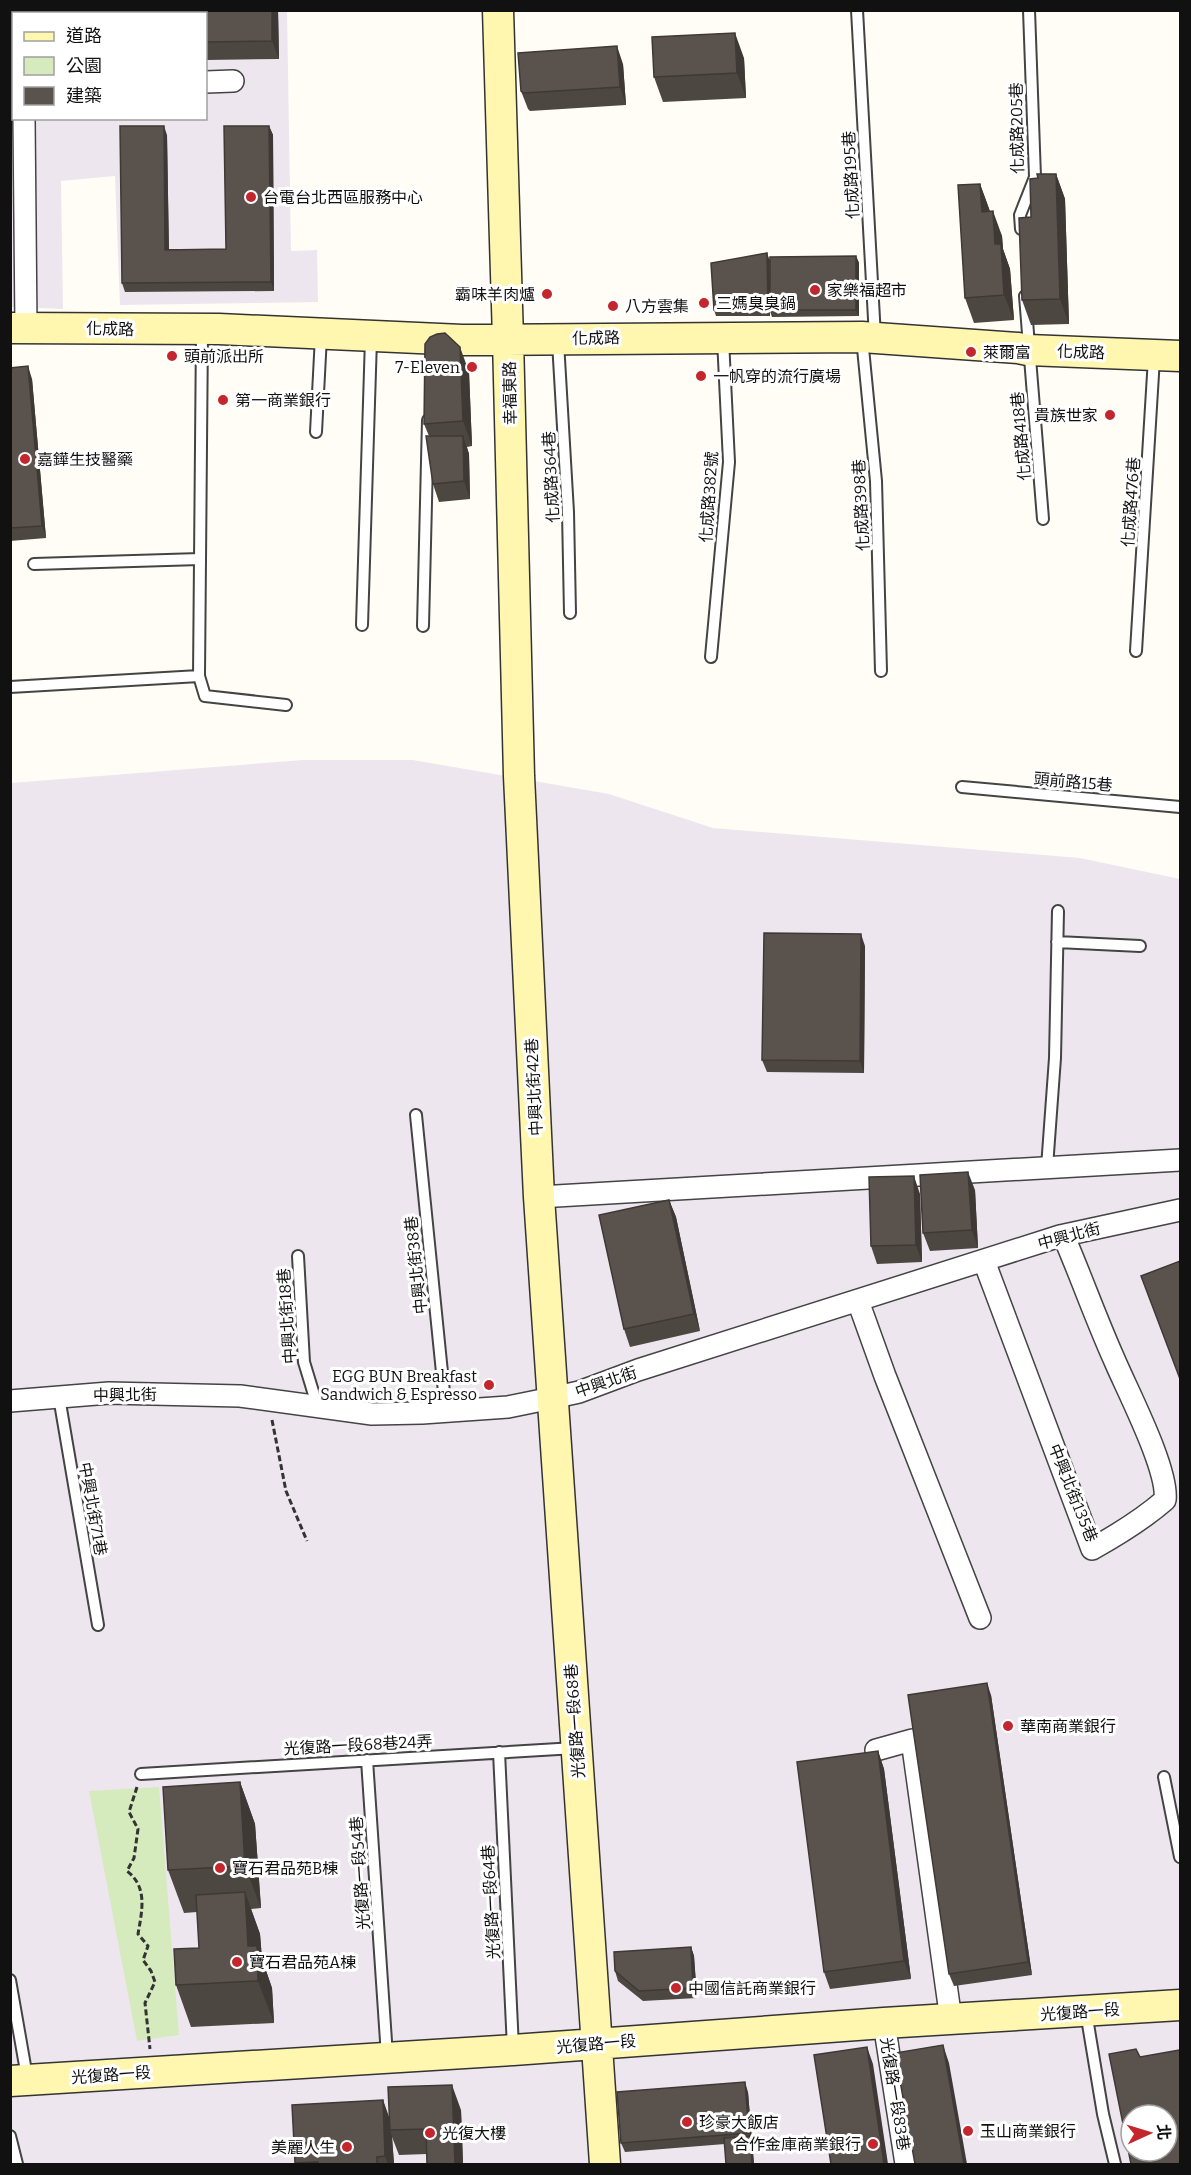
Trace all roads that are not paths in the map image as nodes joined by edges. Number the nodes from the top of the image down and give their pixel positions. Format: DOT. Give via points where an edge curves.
graph roads {
  1 [pos="498,10"];
  2 [pos="857,10"];
  3 [pos="1029,10"];
  4 [pos="233,81"];
  5 [pos="207,82"];
  6 [pos="24,120"];
  7 [pos="1022,237"];
  8 [pos="1024,282"];
  9 [pos="18,328"];
  10 [pos="202,330"];
  11 [pos="321,333"];
  12 [pos="371,336"];
  13 [pos="723,338"];
  14 [pos="868,338"];
  15 [pos="508,339"];
  16 [pos="558,339"];
  17 [pos="1028,350"];
  18 [pos="1168,355"];
  19 [pos="428,411"];
  20 [pos="316,432"];
  21 [pos="1043,519"];
  22 [pos="200,559"];
  23 [pos="34,564"];
  24 [pos="570,613"];
  25 [pos="362,625"];
  26 [pos="423,626"];
  27 [pos="1136,651"];
  28 [pos="711,657"];
  29 [pos="881,671"];
  30 [pos="199,676"];
  31 [pos="10,687"];
  32 [pos="286,705"];
  33 [pos="519,776"];
  34 [pos="962,787"];
  35 [pos="1180,807"];
  36 [pos="1058,911"];
  37 [pos="1057,942"];
  38 [pos="1140,946"];
  39 [pos="416,1114"];
  40 [pos="1180,1160"];
  41 [pos="1047,1167"];
  42 [pos="540,1197"];
  43 [pos="1180,1210"];
  44 [pos="1060,1236"];
  45 [pos="298,1256"];
  46 [pos="984,1261"];
  47 [pos="858,1301"];
  48 [pos="59,1397"];
  49 [pos="552,1398"];
  50 [pos="10,1401"];
  51 [pos="318,1408"];
  52 [pos="446,1412"];
  53 [pos="980,1618"];
  54 [pos="98,1625"];
  55 [pos="578,1748"];
  56 [pos="876,1750"];
  57 [pos="499,1752"];
  58 [pos="367,1760"];
  59 [pos="141,1774"];
  60 [pos="1164,1777"];
  61 [pos="1180,1857"];
  62 [pos="10,1980"];
  63 [pos="1180,2005"];
  64 [pos="1086,2011"];
  65 [pos="951,2020"];
  66 [pos="884,2023"];
  67 [pos="597,2043"];
  68 [pos="513,2050"];
  69 [pos="387,2057"];
  70 [pos="19,2081"];
  71 [pos="10,2136"];
  72 [pos="17,2164"];
  73 [pos="605,2164"];
  74 [pos="906,2164"];
  75 [pos="1115,2164"];
  1 -- 15 [label="street, 幸福東路"];
  2 -- 14 [label="lane, 化成路195巷"];
  3 -- 7 [label="lane, 化成路205巷" via="1035,177 1020,215"];
  4 -- 5 [label="street"];
  6 -- 9 [label="street"];
  8 -- 17 [label="lane"];
  9 -- 10 [label="street, 化成路"];
  10 -- 11 [label="street, 化成路"];
  10 -- 22 [label="lane"];
  11 -- 12 [label="street, 化成路"];
  11 -- 20 [label="lane"];
  12 -- 15 [label="street, 化成路" via="430,345"];
  12 -- 25 [label="lane"];
  13 -- 14 [label="street, 化成路"];
  13 -- 16 [label="street, 化成路"];
  13 -- 28 [label="lane, 化成路382號" via="729,462"];
  14 -- 17 [label="street, 化成路"];
  14 -- 29 [label="lane, 化成路398巷"];
  15 -- 16 [label="street, 化成路"];
  15 -- 33 [label="street, 幸福東路"];
  16 -- 24 [label="lane, 化成路364巷"];
  17 -- 18 [label="street, 化成路"];
  17 -- 21 [label="lane, 化成路418巷"];
  18 -- 27 [label="lane, 化成路476巷"];
  19 -- 26 [label="lane"];
  22 -- 23 [label="lane"];
  22 -- 30 [label="lane"];
  30 -- 31 [label="lane"];
  30 -- 32 [label="lane" via="205,696"];
  33 -- 42 [label="street, 中興北街42巷"];
  34 -- 35 [label="lane, 頭前路15巷"];
  36 -- 37 [label="lane"];
  37 -- 38 [label="lane"];
  37 -- 41 [label="lane" via="1055,1058"];
  39 -- 52 [label="lane, 中興北街38巷"];
  40 -- 41 [label="street"];
  41 -- 42 [label="street"];
  42 -- 49 [label="street, 中興北街42巷"];
  43 -- 44 [label="street, 中興北街"];
  44 -- 46 [label="street, 中興北街"];
  44 -- 46 [label="street, 中興北街135巷" via="1067,1244 1154,1451 1166,1493 1165,1500 1154,1510 1092,1549"];
  45 -- 51 [label="lane, 中興北街18巷" via="304,1362"];
  46 -- 47 [label="street, 中興北街"];
  47 -- 49 [label="street, 中興北街"];
  47 -- 53 [label="street"];
  48 -- 50 [label="street, 中興北街"];
  48 -- 51 [label="street, 中興北街" via="109,1393 240,1396"];
  48 -- 54 [label="lane, 中興北街71巷"];
  49 -- 52 [label="street, 中興北街" via="507,1407"];
  49 -- 55 [label="street, 光復路一段68巷"];
  51 -- 52 [label="street, 中興北街" via="372,1414"];
  55 -- 57 [label="lane, 光復路一段68巷24弄"];
  55 -- 67 [label="street, 光復路一段68巷"];
  56 -- 65 [label="street" via="912,1740"];
  57 -- 58 [label="lane, 光復路一段68巷24弄"];
  57 -- 68 [label="lane, 光復路一段64巷"];
  58 -- 59 [label="lane, 光復路一段68巷24弄"];
  58 -- 69 [label="lane, 光復路一段54巷"];
  60 -- 61 [label="lane"];
  62 -- 70 [label="lane"];
  63 -- 64 [label="street, 光復路一段"];
  64 -- 65 [label="street, 光復路一段"];
  64 -- 75 [label="lane"];
  65 -- 66 [label="street, 光復路一段"];
  66 -- 67 [label="street, 光復路一段"];
  66 -- 74 [label="street, 光復路一段83巷"];
  67 -- 68 [label="street, 光復路一段"];
  67 -- 73 [label="street, 光復路一段68巷"];
  68 -- 69 [label="street, 光復路一段"];
  69 -- 70 [label="street, 光復路一段"];
  71 -- 72 [label="lane"];
}
